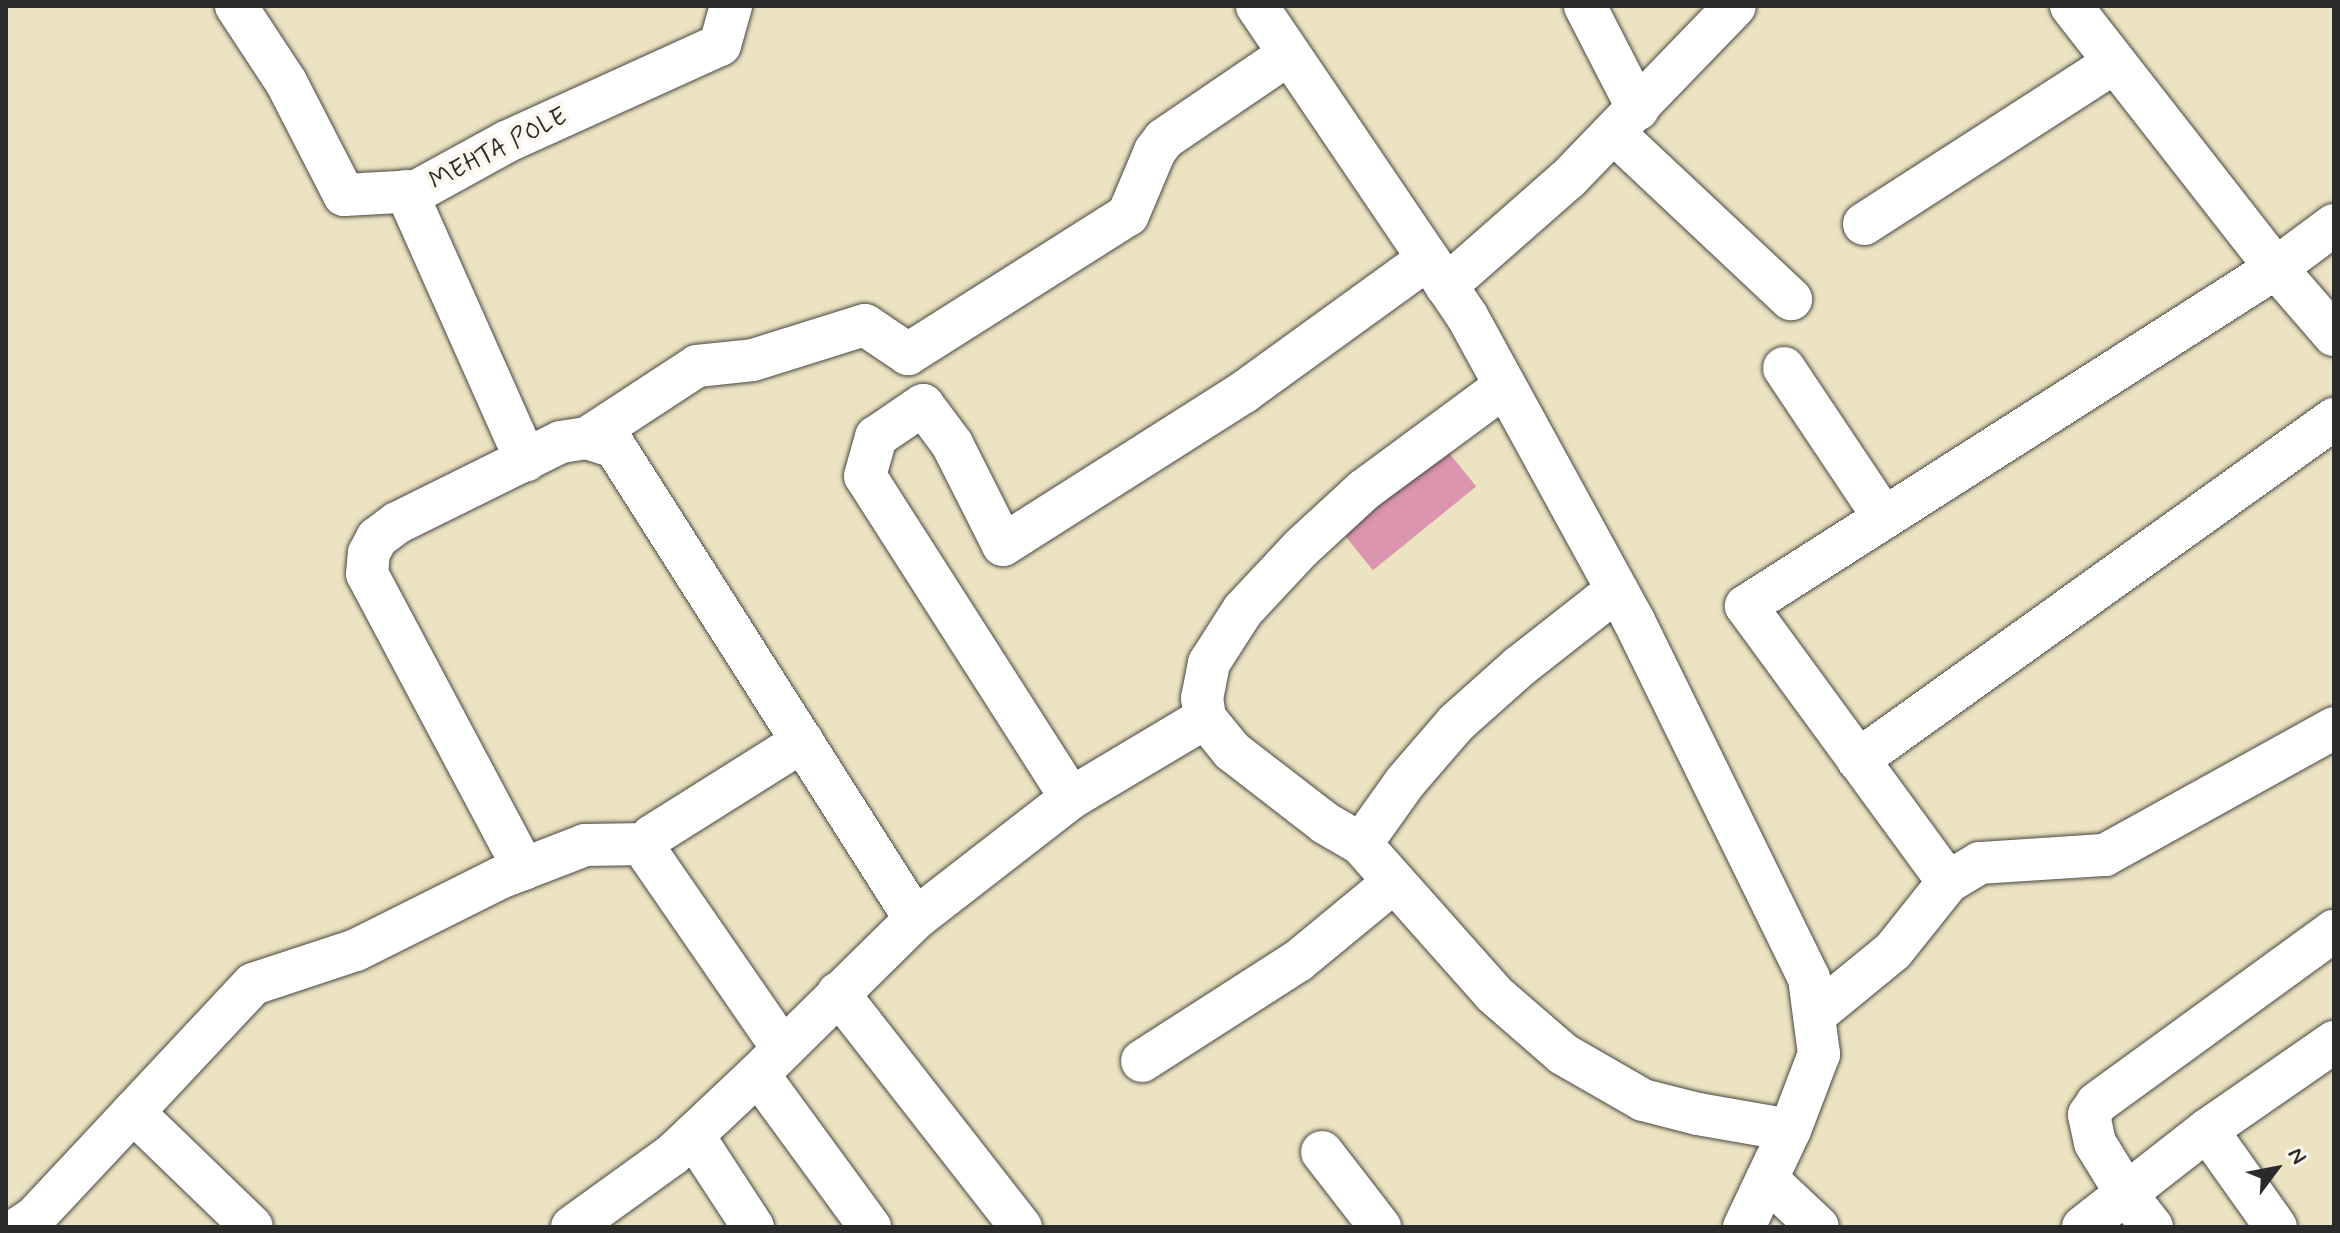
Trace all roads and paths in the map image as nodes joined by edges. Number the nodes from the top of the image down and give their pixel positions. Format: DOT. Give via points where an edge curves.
graph roads {
  1 [pos="236,6"];
  2 [pos="731,6"];
  3 [pos="1257,6"];
  4 [pos="1585,6"];
  5 [pos="1735,6"];
  6 [pos="2071,6"];
  7 [pos="1289,54"];
  8 [pos="2114,63"];
  9 [pos="1626,121"];
  10 [pos="406,191"];
  11 [pos="1864,224"];
  12 [pos="2334,225"];
  13 [pos="2276,268"];
  14 [pos="1437,272"];
  15 [pos="1791,299"];
  16 [pos="2334,335"];
  17 [pos="1784,368"];
  18 [pos="1505,386"];
  19 [pos="2334,419"];
  20 [pos="587,438"];
  21 [pos="526,460"];
  22 [pos="1884,518"];
  23 [pos="1617,590"];
  24 [pos="1205,718"];
  25 [pos="2334,728"];
  26 [pos="803,741"];
  27 [pos="1858,760"];
  28 [pos="1071,798"];
  29 [pos="647,844"];
  30 [pos="1361,844"];
  31 [pos="524,869"];
  32 [pos="1394,882"];
  33 [pos="1948,882"];
  34 [pos="915,919"];
  35 [pos="2334,931"];
  36 [pos="838,993"];
  37 [pos="1816,1014"];
  38 [pos="2334,1042"];
  39 [pos="1142,1061"];
  40 [pos="771,1062"];
  41 [pos="133,1112"];
  42 [pos="1790,1130"];
  43 [pos="2207,1130"];
  44 [pos="693,1135"];
  45 [pos="1322,1152"];
  46 [pos="1767,1179"];
  47 [pos="2139,1211"];
  48 [pos="31,1224"];
  49 [pos="252,1227"];
  50 [pos="572,1227"];
  51 [pos="753,1227"];
  52 [pos="870,1227"];
  53 [pos="1021,1227"];
  54 [pos="1380,1227"];
  55 [pos="1744,1227"];
  56 [pos="1818,1227"];
  57 [pos="2083,1227"];
  58 [pos="2276,1227"];
  1 -- 10 [label="street, MEHTA POLE" via="286,82 344,195"];
  2 -- 10 [label="street, MEHTA POLE" via="720,45 506,142 417,191"];
  3 -- 7 [label="street"];
  4 -- 9 [label="street"];
  5 -- 9 [label="street"];
  6 -- 8 [label="street"];
  7 -- 14 [label="street"];
  7 -- 20 [label="street" via="1164,139 1128,215 908,354 865,325 753,360 697,366"];
  8 -- 11 [label="street"];
  8 -- 13 [label="street"];
  9 -- 14 [label="street" via="1568,179"];
  9 -- 15 [label="street"];
  10 -- 21 [label="street"];
  12 -- 13 [label="street"];
  13 -- 16 [label="street"];
  13 -- 22 [label="street"];
  14 -- 18 [label="street"];
  14 -- 28 [label="street" via="1003,545 952,444 923,405 876,437 865,476"];
  17 -- 22 [label="street"];
  18 -- 23 [label="street"];
  18 -- 24 [label="street" via="1364,490 1243,610 1209,663 1202,698"];
  19 -- 27 [label="street"];
  20 -- 21 [label="street" via="561,442"];
  20 -- 26 [label="street" via="615,447"];
  21 -- 31 [label="street" via="397,523 377,538 367,574"];
  22 -- 27 [label="street" via="1746,606"];
  23 -- 30 [label="street" via="1456,723"];
  23 -- 37 [label="street" via="1809,978"];
  24 -- 28 [label="street"];
  24 -- 30 [label="street" via="1232,751 1325,823"];
  25 -- 33 [label="street" via="2105,855 1980,863"];
  26 -- 29 [label="street"];
  26 -- 34 [label="street"];
  27 -- 33 [label="street"];
  28 -- 34 [label="street"];
  29 -- 31 [label="street" via="585,845"];
  29 -- 40 [label="street"];
  30 -- 32 [label="street"];
  31 -- 41 [label="street" via="356,950 253,984"];
  32 -- 39 [label="street" via="1298,961"];
  32 -- 42 [label="street" via="1494,994 1563,1054 1643,1100"];
  33 -- 37 [label="street" via="1893,951"];
  34 -- 36 [label="street"];
  35 -- 47 [label="street" via="2097,1103 2089,1115 2095,1143"];
  36 -- 40 [label="street"];
  36 -- 53 [label="street"];
  37 -- 42 [label="street" via="1819,1054"];
  38 -- 43 [label="street"];
  40 -- 44 [label="street"];
  40 -- 52 [label="street"];
  41 -- 48 [label="street"];
  41 -- 49 [label="street"];
  42 -- 46 [label="street"];
  43 -- 47 [label="street"];
  43 -- 58 [label="street"];
  44 -- 50 [label="street"];
  44 -- 51 [label="street"];
  45 -- 54 [label="street"];
  46 -- 55 [label="street"];
  46 -- 56 [label="street"];
  47 -- 57 [label="street"];
}
